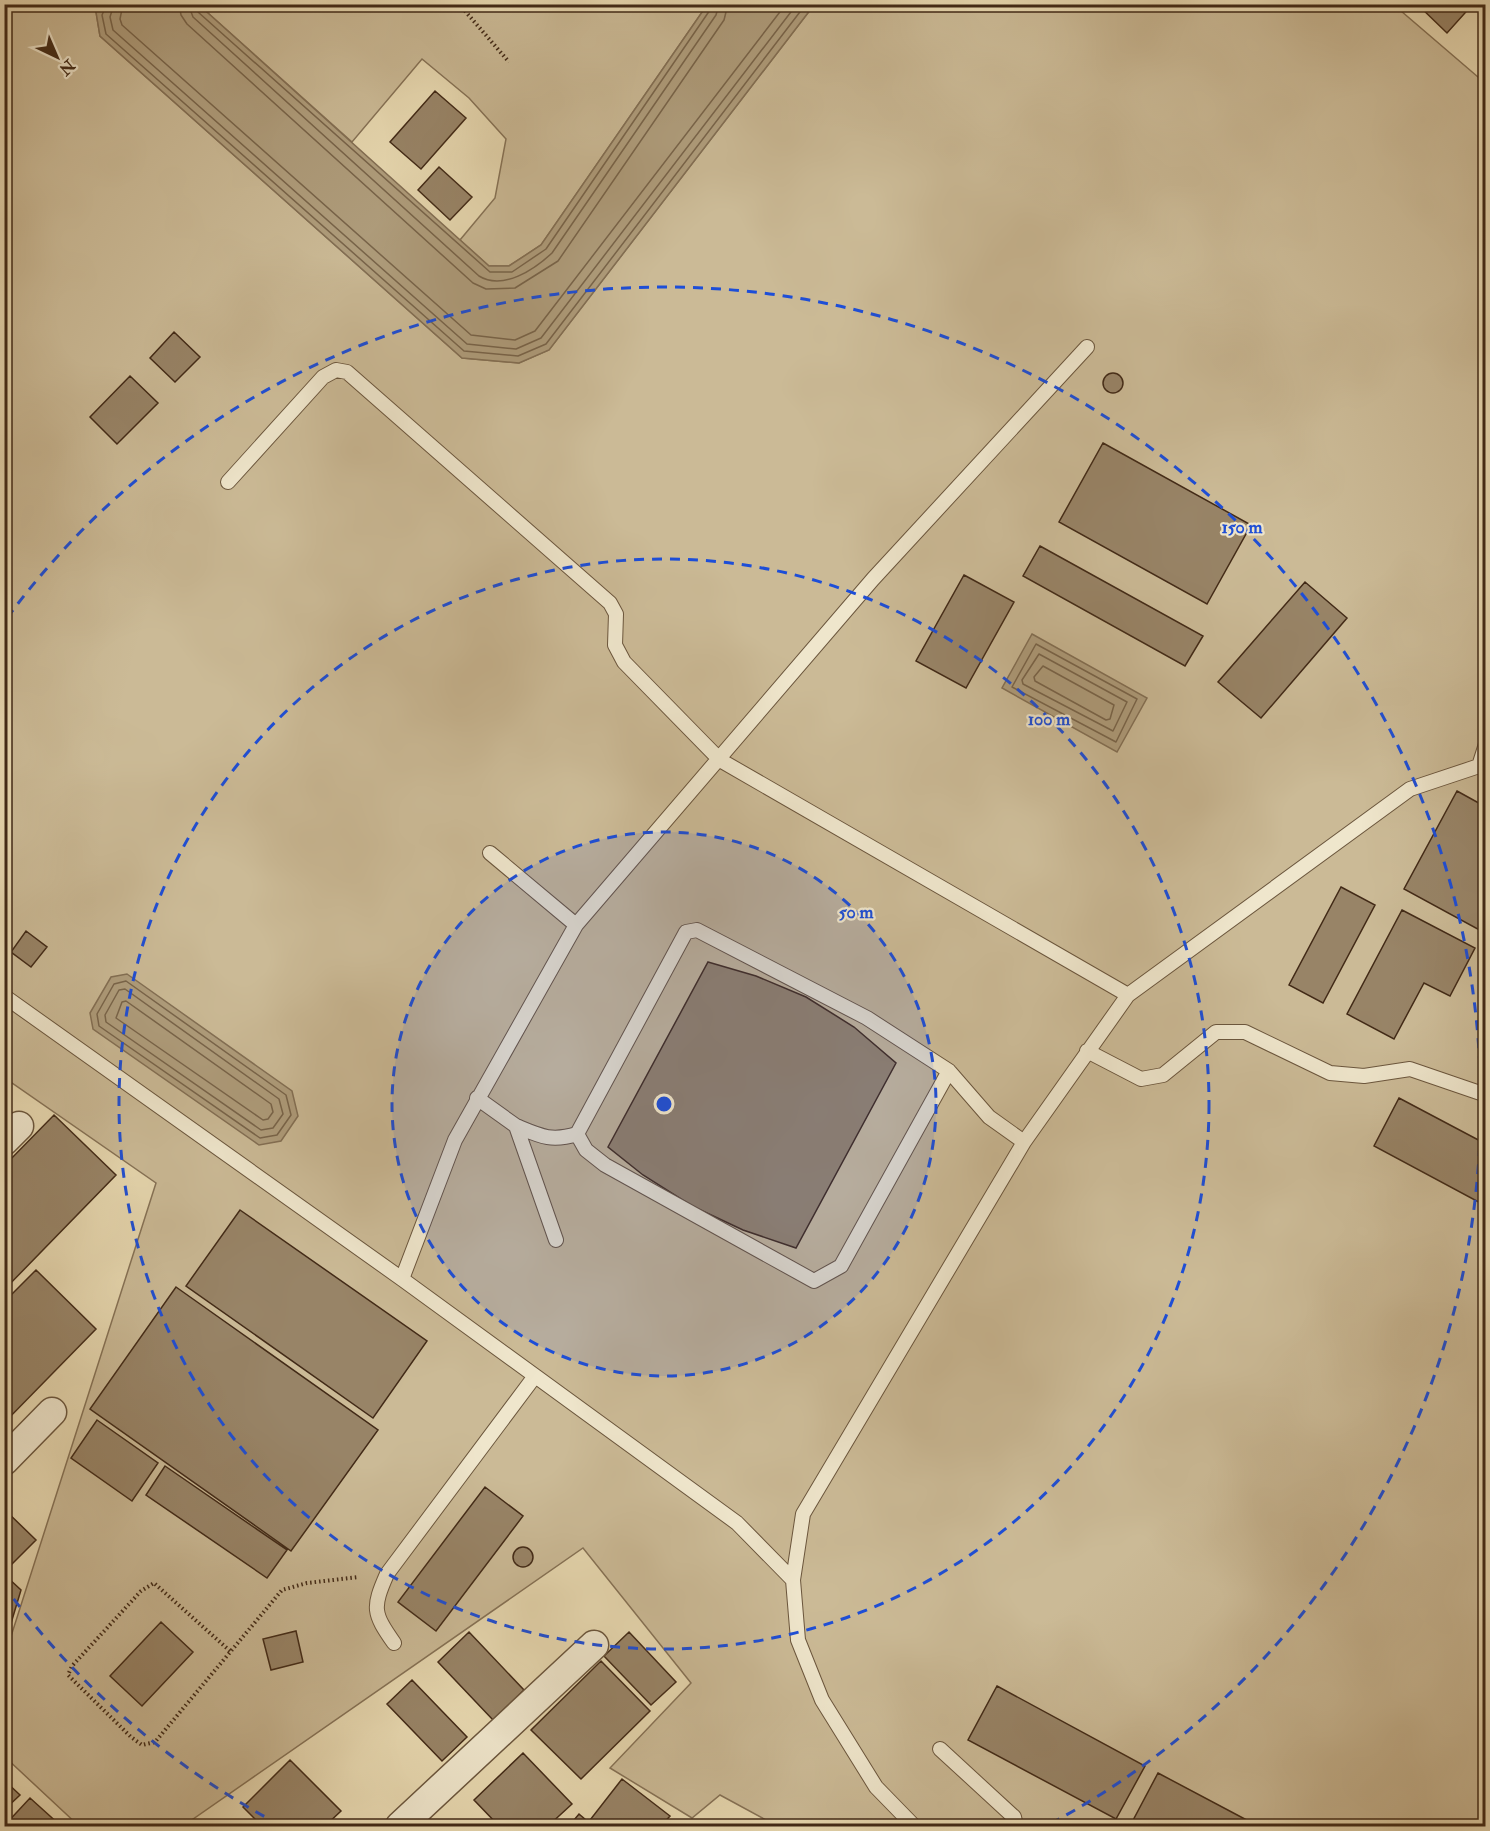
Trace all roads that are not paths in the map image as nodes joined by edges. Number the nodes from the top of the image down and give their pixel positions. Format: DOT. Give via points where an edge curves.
graph roads {
  1 [pos="1087,347"];
  2 [pos="228,482"];
  3 [pos="1485,744"];
  4 [pos="720,760"];
  5 [pos="1482,766"];
  6 [pos="490,853"];
  7 [pos="576,925"];
  8 [pos="1128,995"];
  9 [pos="4,996"];
  10 [pos="1087,1051"];
  11 [pos="949,1071"];
  12 [pos="1485,1095"];
  13 [pos="477,1098"];
  14 [pos="516,1126"];
  15 [pos="577,1134"];
  16 [pos="1024,1142"];
  17 [pos="556,1240"];
  18 [pos="402,1279"];
  19 [pos="535,1376"];
  20 [pos="52,1412"];
  21 [pos="4,1461"];
  22 [pos="793,1580"];
  23 [pos="394,1643"];
  24 [pos="594,1645"];
  25 [pos="940,1749"];
  26 [pos="400,1827"];
  27 [pos="914,1827"];
  28 [pos="1016,1827"];
  1 -- 4 [label="lane" via="873,579"];
  2 -- 4 [label="lane" via="322,377 336,370 347,372 610,603 616,614 615,645 624,662"];
  3 -- 5 [label="lane"];
  4 -- 7 [label="lane"];
  4 -- 8 [label="lane"];
  5 -- 8 [label="lane" via="1410,789"];
  6 -- 7 [label="lane"];
  7 -- 13 [label="lane"];
  8 -- 10 [label="lane"];
  9 -- 18 [label="lane"];
  10 -- 12 [label="lane" via="1141,1079 1163,1075 1216,1032 1245,1032 1330,1073 1364,1076 1410,1069"];
  10 -- 16 [label="lane"];
  11 -- 15 [label="lane" via="867,1018 697,930 686,932"];
  11 -- 15 [label="lane" via="841,1266 814,1281 605,1165 586,1150"];
  11 -- 16 [label="lane" via="989,1117"];
  13 -- 14 [label="lane"];
  13 -- 18 [label="lane" via="455,1140"];
  14 -- 15 [label="lane" via="559,1140"];
  14 -- 17 [label="lane"];
  16 -- 22 [label="lane" via="803,1514"];
  18 -- 19 [label="lane"];
  19 -- 22 [label="lane" via="737,1523"];
  19 -- 23 [label="lane" via="387,1574 376,1599 376,1618"];
  20 -- 21 [label="street"];
  22 -- 27 [label="lane" via="798,1640 822,1700 876,1787"];
  24 -- 26 [label="street"];
  25 -- 28 [label="lane" via="1014,1816"];
}
